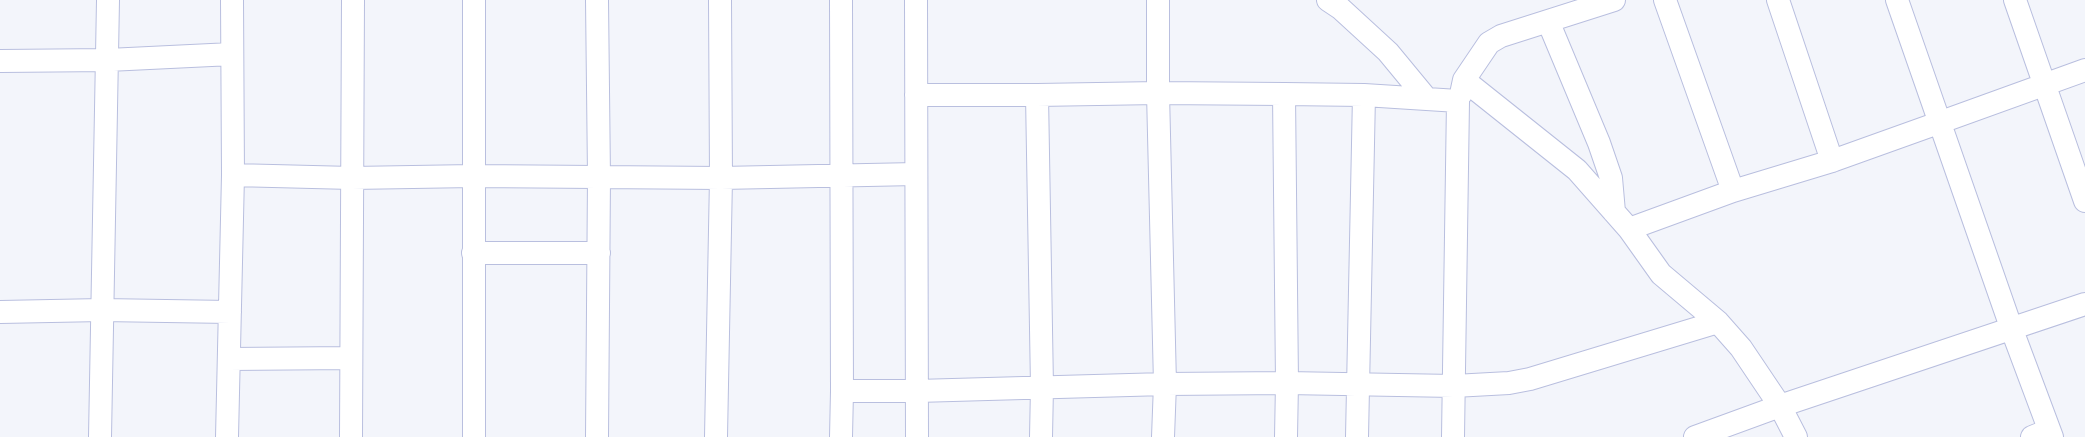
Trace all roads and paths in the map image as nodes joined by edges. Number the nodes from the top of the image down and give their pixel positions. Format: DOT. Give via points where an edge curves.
graph roads {
  1 [pos="108,0"];
  2 [pos="232,0"];
  3 [pos="353,0"];
  4 [pos="474,0"];
  5 [pos="597,0"];
  6 [pos="720,0"];
  7 [pos="841,0"];
  8 [pos="916,0"];
  9 [pos="1158,0"];
  10 [pos="1328,0"];
  11 [pos="1614,0"];
  12 [pos="1665,0"];
  13 [pos="1778,0"];
  14 [pos="1897,0"];
  15 [pos="2015,0"];
  16 [pos="1548,21"];
  17 [pos="232,54"];
  18 [pos="108,60"];
  19 [pos="0,61"];
  20 [pos="2085,70"];
  21 [pos="1464,80"];
  22 [pos="2044,84"];
  23 [pos="1158,92"];
  24 [pos="1284,94"];
  25 [pos="916,95"];
  26 [pos="1364,95"];
  27 [pos="1037,96"];
  28 [pos="1426,98"];
  29 [pos="1458,101"];
  30 [pos="1941,122"];
  31 [pos="1832,160"];
  32 [pos="916,174"];
  33 [pos="233,175"];
  34 [pos="473,176"];
  35 [pos="599,176"];
  36 [pos="842,176"];
  37 [pos="352,178"];
  38 [pos="720,178"];
  39 [pos="1733,191"];
  40 [pos="2085,201"];
  41 [pos="1614,212"];
  42 [pos="1629,230"];
  43 [pos="474,252"];
  44 [pos="599,253"];
  45 [pos="2085,304"];
  46 [pos="102,310"];
  47 [pos="0,312"];
  48 [pos="230,312"];
  49 [pos="1718,322"];
  50 [pos="2012,330"];
  51 [pos="351,358"];
  52 [pos="229,359"];
  53 [pos="1287,383"];
  54 [pos="1165,384"];
  55 [pos="1357,384"];
  56 [pos="1454,386"];
  57 [pos="1042,387"];
  58 [pos="917,391"];
  59 [pos="842,392"];
  60 [pos="1780,406"];
  61 [pos="2044,435"];
  62 [pos="1699,436"];
  63 [pos="100,437"];
  64 [pos="227,437"];
  65 [pos="351,437"];
  66 [pos="474,437"];
  67 [pos="597,437"];
  68 [pos="716,437"];
  69 [pos="841,437"];
  70 [pos="917,437"];
  71 [pos="1041,437"];
  72 [pos="1163,437"];
  73 [pos="1286,437"];
  74 [pos="1357,437"];
  75 [pos="1453,437"];
  76 [pos="1796,437"];
  1 -- 18 [label="street"];
  2 -- 17 [label="street"];
  3 -- 37 [label="street"];
  4 -- 34 [label="street"];
  5 -- 35 [label="street"];
  6 -- 38 [label="street"];
  7 -- 36 [label="street"];
  8 -- 25 [label="street"];
  9 -- 23 [label="street"];
  10 -- 28 [label="street" via="1388,52"];
  11 -- 16 [label="street"];
  12 -- 39 [label="street"];
  13 -- 31 [label="street"];
  14 -- 30 [label="street"];
  15 -- 22 [label="street"];
  16 -- 21 [label="street" via="1501,36 1489,43"];
  16 -- 41 [label="street" via="1599,143 1611,178"];
  17 -- 18 [label="street"];
  17 -- 33 [label="street"];
  18 -- 19 [label="street"];
  18 -- 46 [label="street"];
  20 -- 22 [label="street"];
  21 -- 29 [label="street"];
  21 -- 41 [label="street" via="1577,170"];
  22 -- 30 [label="street"];
  22 -- 40 [label="street"];
  23 -- 24 [label="street"];
  23 -- 27 [label="street"];
  23 -- 54 [label="street"];
  24 -- 26 [label="street"];
  24 -- 53 [label="street"];
  25 -- 27 [label="street"];
  25 -- 32 [label="street"];
  26 -- 28 [label="street"];
  26 -- 55 [label="street"];
  27 -- 57 [label="street"];
  28 -- 29 [label="street"];
  29 -- 56 [label="street"];
  30 -- 31 [label="street"];
  30 -- 50 [label="street"];
  31 -- 39 [label="street"];
  32 -- 36 [label="street"];
  32 -- 58 [label="street"];
  33 -- 37 [label="street"];
  33 -- 48 [label="street"];
  34 -- 35 [label="street"];
  34 -- 37 [label="street"];
  34 -- 43 [label="street"];
  35 -- 38 [label="street"];
  35 -- 44 [label="street"];
  36 -- 38 [label="street"];
  36 -- 59 [label="street"];
  37 -- 51 [label="street"];
  38 -- 68 [label="street"];
  39 -- 42 [label="street"];
  41 -- 42 [label="street"];
  42 -- 49 [label="street" via="1660,274"];
  43 -- 44 [label="street"];
  43 -- 66 [label="street"];
  44 -- 67 [label="street"];
  45 -- 50 [label="street"];
  46 -- 47 [label="street"];
  46 -- 48 [label="street"];
  46 -- 63 [label="street"];
  48 -- 52 [label="street"];
  49 -- 56 [label="street" via="1530,379 1509,383"];
  49 -- 60 [label="street" via="1741,348"];
  50 -- 60 [label="street"];
  50 -- 61 [label="street"];
  51 -- 52 [label="street"];
  51 -- 65 [label="street"];
  52 -- 64 [label="street"];
  53 -- 54 [label="street"];
  53 -- 55 [label="street"];
  53 -- 73 [label="street"];
  54 -- 57 [label="street"];
  54 -- 72 [label="street"];
  55 -- 56 [label="street"];
  55 -- 74 [label="street"];
  56 -- 75 [label="street"];
  57 -- 58 [label="street"];
  57 -- 71 [label="street"];
  58 -- 59 [label="street"];
  58 -- 70 [label="street"];
  59 -- 69 [label="street"];
  60 -- 62 [label="street"];
  60 -- 76 [label="street"];
}
